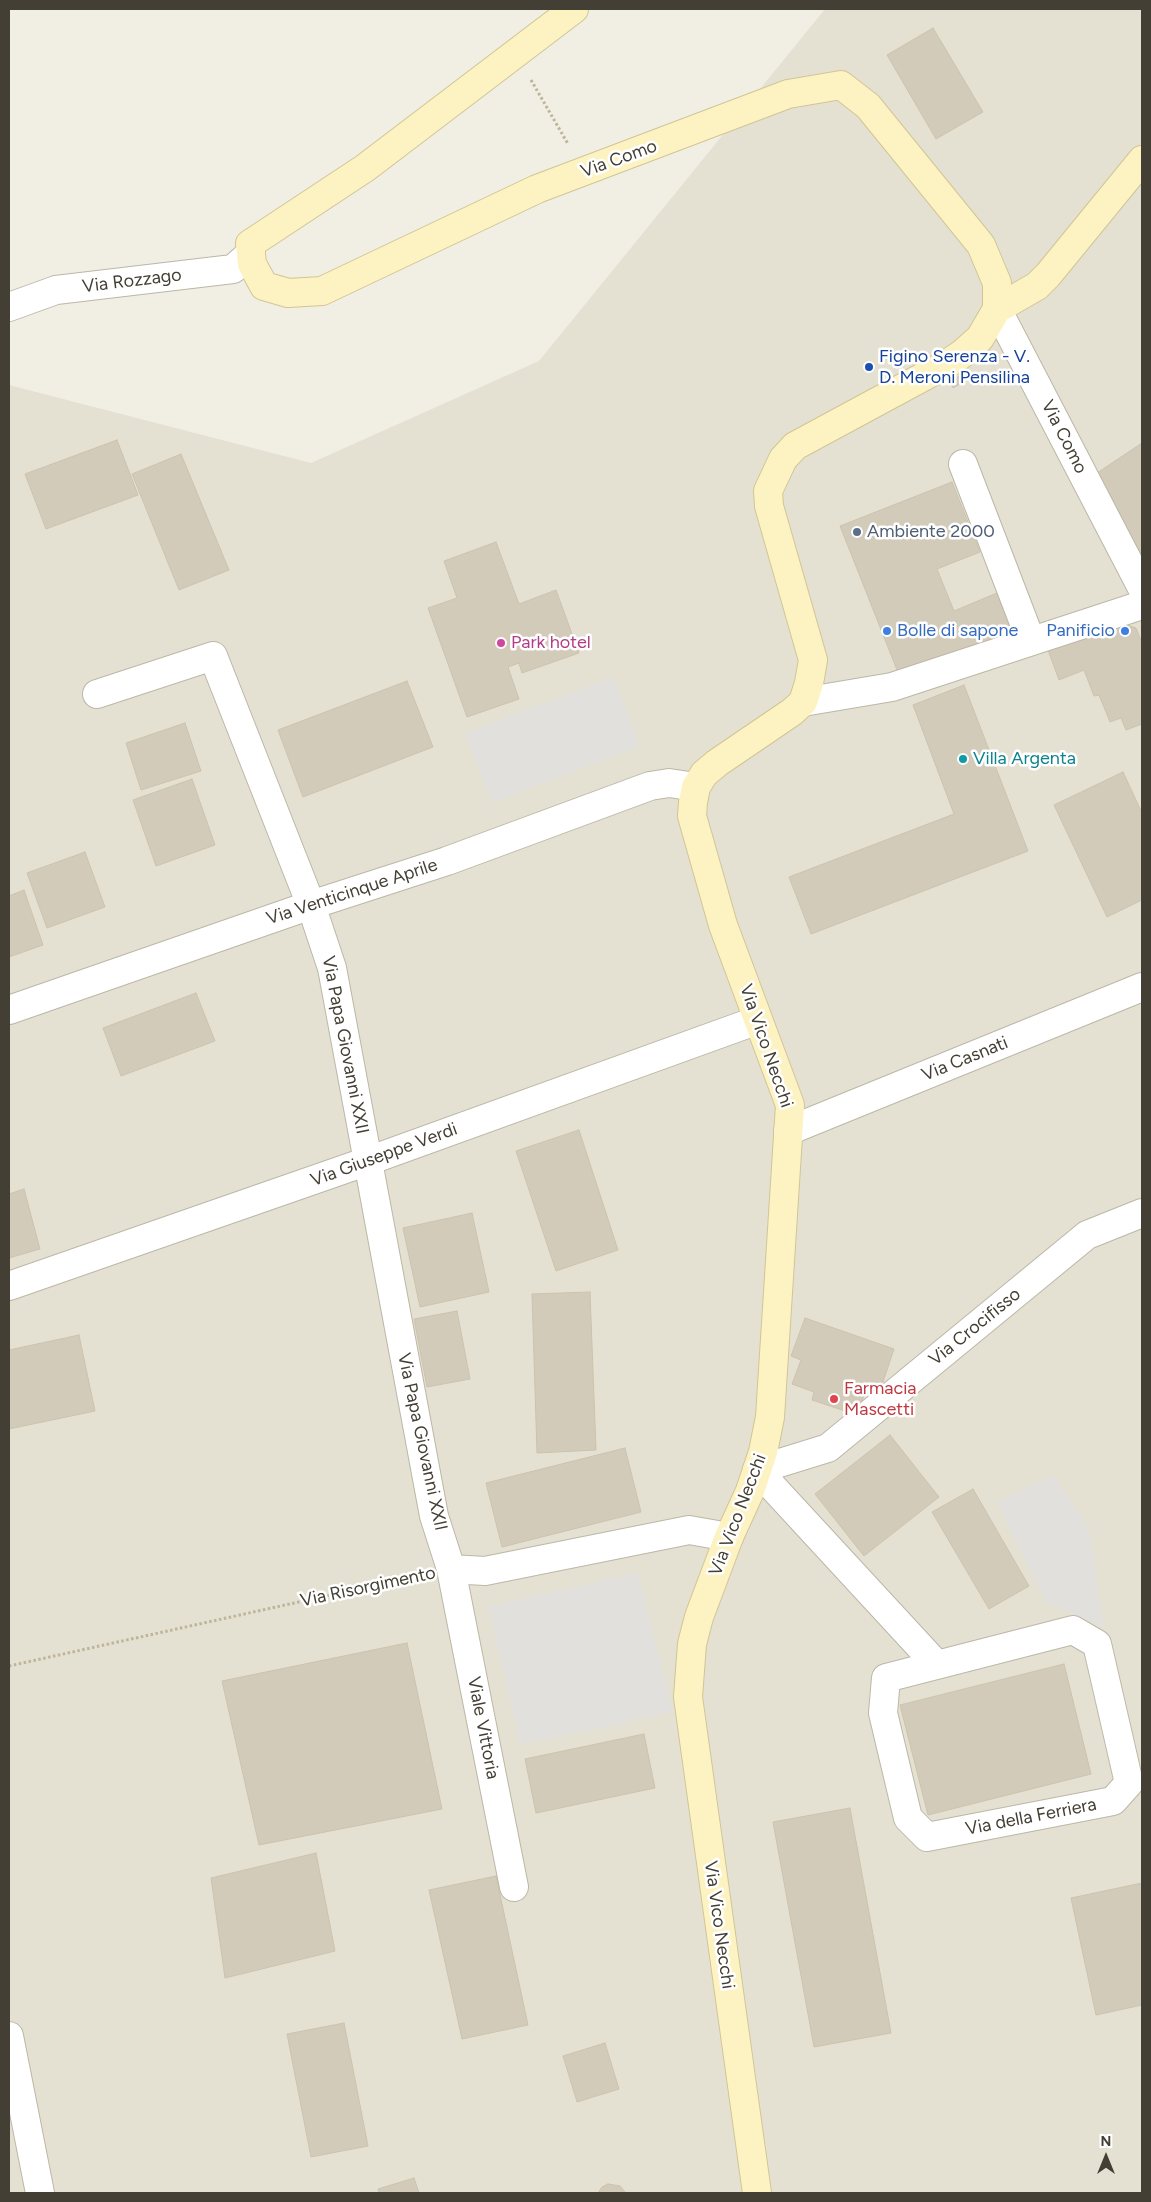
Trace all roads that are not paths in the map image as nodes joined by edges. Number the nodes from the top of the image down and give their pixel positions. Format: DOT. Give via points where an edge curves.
graph roads {
  1 [pos="574,9"];
  2 [pos="1142,160"];
  3 [pos="251,253"];
  4 [pos="9,307"];
  5 [pos="998,309"];
  6 [pos="963,464"];
  7 [pos="1142,588"];
  8 [pos="1142,605"];
  9 [pos="1031,641"];
  10 [pos="97,694"];
  11 [pos="803,702"];
  12 [pos="696,787"];
  13 [pos="311,905"];
  14 [pos="1142,987"];
  15 [pos="9,1010"];
  16 [pos="758,1020"];
  17 [pos="788,1131"];
  18 [pos="368,1161"];
  19 [pos="1142,1213"];
  20 [pos="9,1286"];
  21 [pos="757,1470"];
  22 [pos="729,1537"];
  23 [pos="451,1569"];
  24 [pos="937,1664"];
  25 [pos="514,1887"];
  26 [pos="9,2036"];
  27 [pos="40,2193"];
  28 [pos="757,2193"];
  1 -- 3 [label="street" via="364,168 250,244"];
  2 -- 5 [label="street" via="1048,275"];
  3 -- 4 [label="street, Via Rozzago" via="233,269 56,290"];
  3 -- 5 [label="street, Via Como" via="252,264 264,286 288,293 322,290 538,189 788,94 841,85 868,106 981,245 998,283"];
  5 -- 7 [label="street, Via Como"];
  5 -- 11 [label="street" via="980,338 962,354 795,446 774,475 768,491 769,506 813,660"];
  6 -- 9 [label="street"];
  8 -- 9 [label="street"];
  9 -- 11 [label="street" via="892,687"];
  10 -- 13 [label="street, Via Papa Giovanni XXII" via="213,656"];
  11 -- 12 [label="street" via="717,763 704,774"];
  12 -- 13 [label="street, Via Venticinque Aprile" via="669,783 650,786 447,861"];
  12 -- 16 [label="street, Via Vico Necchi" via="692,816 723,925"];
  13 -- 15 [label="street, Via Venticinque Aprile"];
  13 -- 18 [label="street, Via Papa Giovanni XXII" via="332,968"];
  14 -- 17 [label="street, Via Casnati"];
  16 -- 17 [label="street, Via Vico Necchi" via="790,1105"];
  16 -- 18 [label="street, Via Giuseppe Verdi"];
  17 -- 21 [label="street, Via Vico Necchi" via="770,1417"];
  18 -- 20 [label="street, Via Giuseppe Verdi"];
  18 -- 23 [label="street, Via Papa Giovanni XXII" via="434,1516"];
  19 -- 21 [label="street, Via Crocifisso" via="1087,1235 828,1448"];
  21 -- 22 [label="street, Via Vico Necchi"];
  21 -- 24 [label="street"];
  22 -- 23 [label="street, Via Risorgimento" via="689,1530 485,1571"];
  22 -- 28 [label="street, Via Vico Necchi" via="692,1644 688,1697"];
  23 -- 25 [label="street, Viale Vittoria"];
  24 -- 24 [label="street, Via della Ferriera" via="1073,1630 1097,1644 1128,1784 1113,1801 927,1837 908,1818 882,1713 886,1678"];
  26 -- 27 [label="street"];
}
